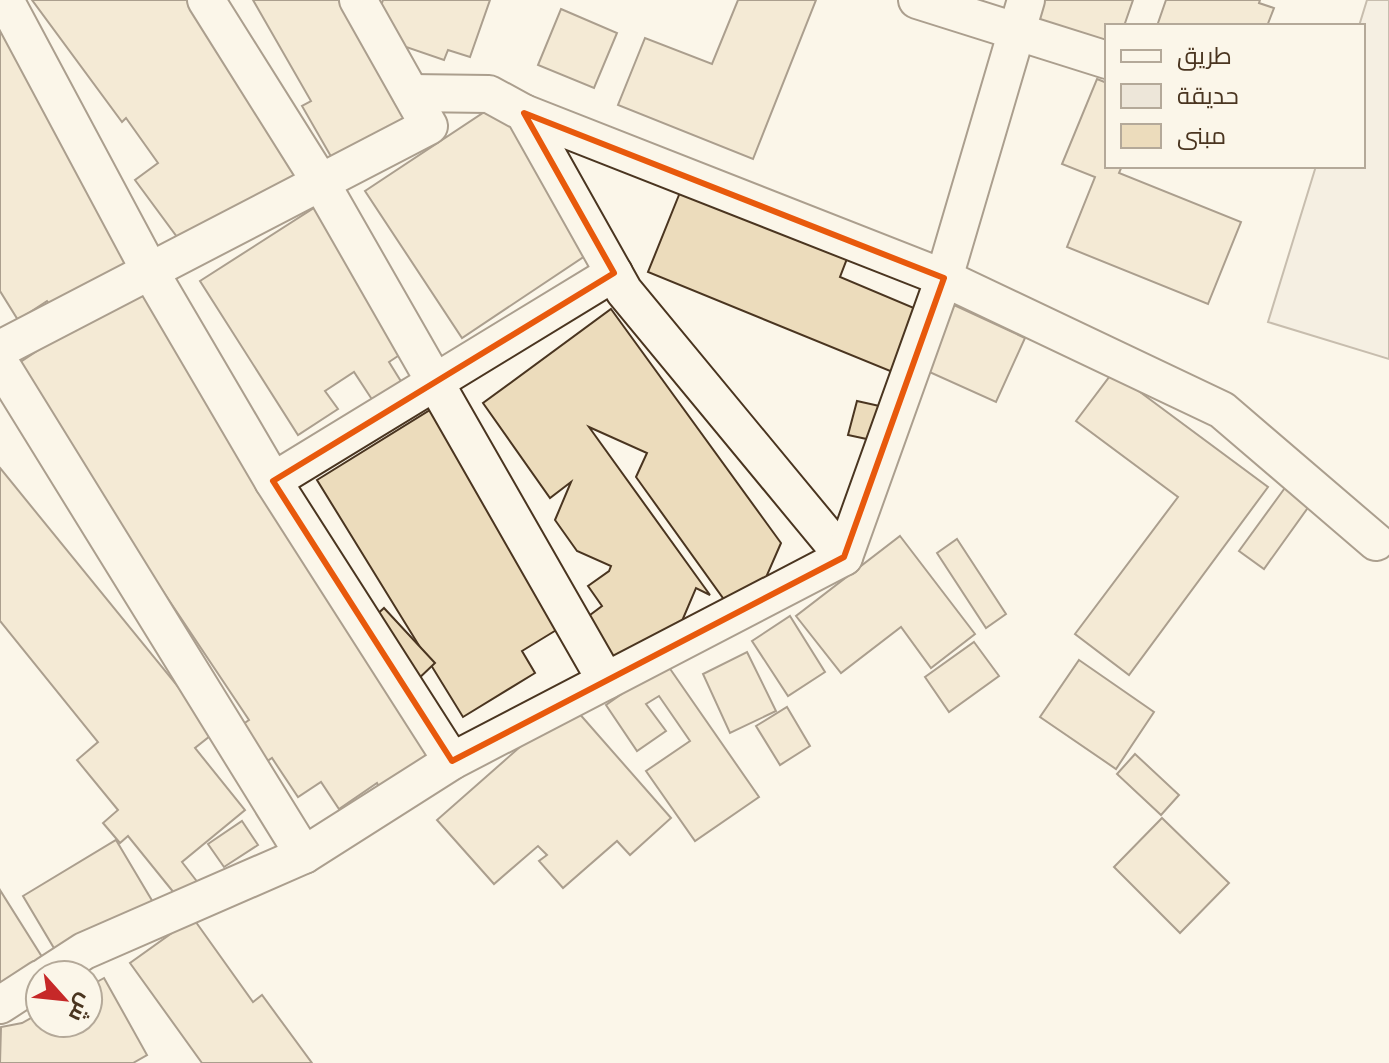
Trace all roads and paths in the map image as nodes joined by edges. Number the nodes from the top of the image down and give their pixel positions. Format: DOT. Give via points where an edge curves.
graph roads {
  1 [pos="5,0"];
  2 [pos="206,0"];
  3 [pos="358,0"];
  4 [pos="917,0"];
  5 [pos="1022,16"];
  6 [pos="1105,59"];
  7 [pos="411,93"];
  8 [pos="524,113"];
  9 [pos="321,183"];
  10 [pos="151,273"];
  11 [pos="614,273"];
  12 [pos="944,278"];
  13 [pos="0,349"];
  14 [pos="0,363"];
  15 [pos="436,383"];
  16 [pos="273,481"];
  17 [pos="1376,542"];
  18 [pos="844,557"];
  19 [pos="606,681"];
  20 [pos="452,761"];
  21 [pos="304,855"];
  22 [pos="72,959"];
  23 [pos="24,989"];
  24 [pos="0,1005"];
  1 -- 10 [label="street"];
  2 -- 9 [label="street"];
  3 -- 7 [label="street"];
  4 -- 5 [label="street"];
  5 -- 6 [label="street"];
  5 -- 12 [label="street"];
  7 -- 8 [label="street" via="489,94"];
  7 -- 9 [label="street" via="429,126"];
  8 -- 11 [label="street"];
  8 -- 12 [label="street"];
  9 -- 10 [label="street"];
  9 -- 15 [label="street"];
  10 -- 13 [label="street"];
  10 -- 16 [label="street"];
  11 -- 15 [label="street"];
  11 -- 18 [label="street"];
  12 -- 17 [label="street" via="1222,410"];
  12 -- 18 [label="street"];
  14 -- 21 [label="street"];
  15 -- 16 [label="street"];
  15 -- 19 [label="street"];
  16 -- 20 [label="street"];
  18 -- 19 [label="street"];
  19 -- 20 [label="street"];
  20 -- 21 [label="street"];
  21 -- 22 [label="street"];
  23 -- 24 [label="street"];
}
